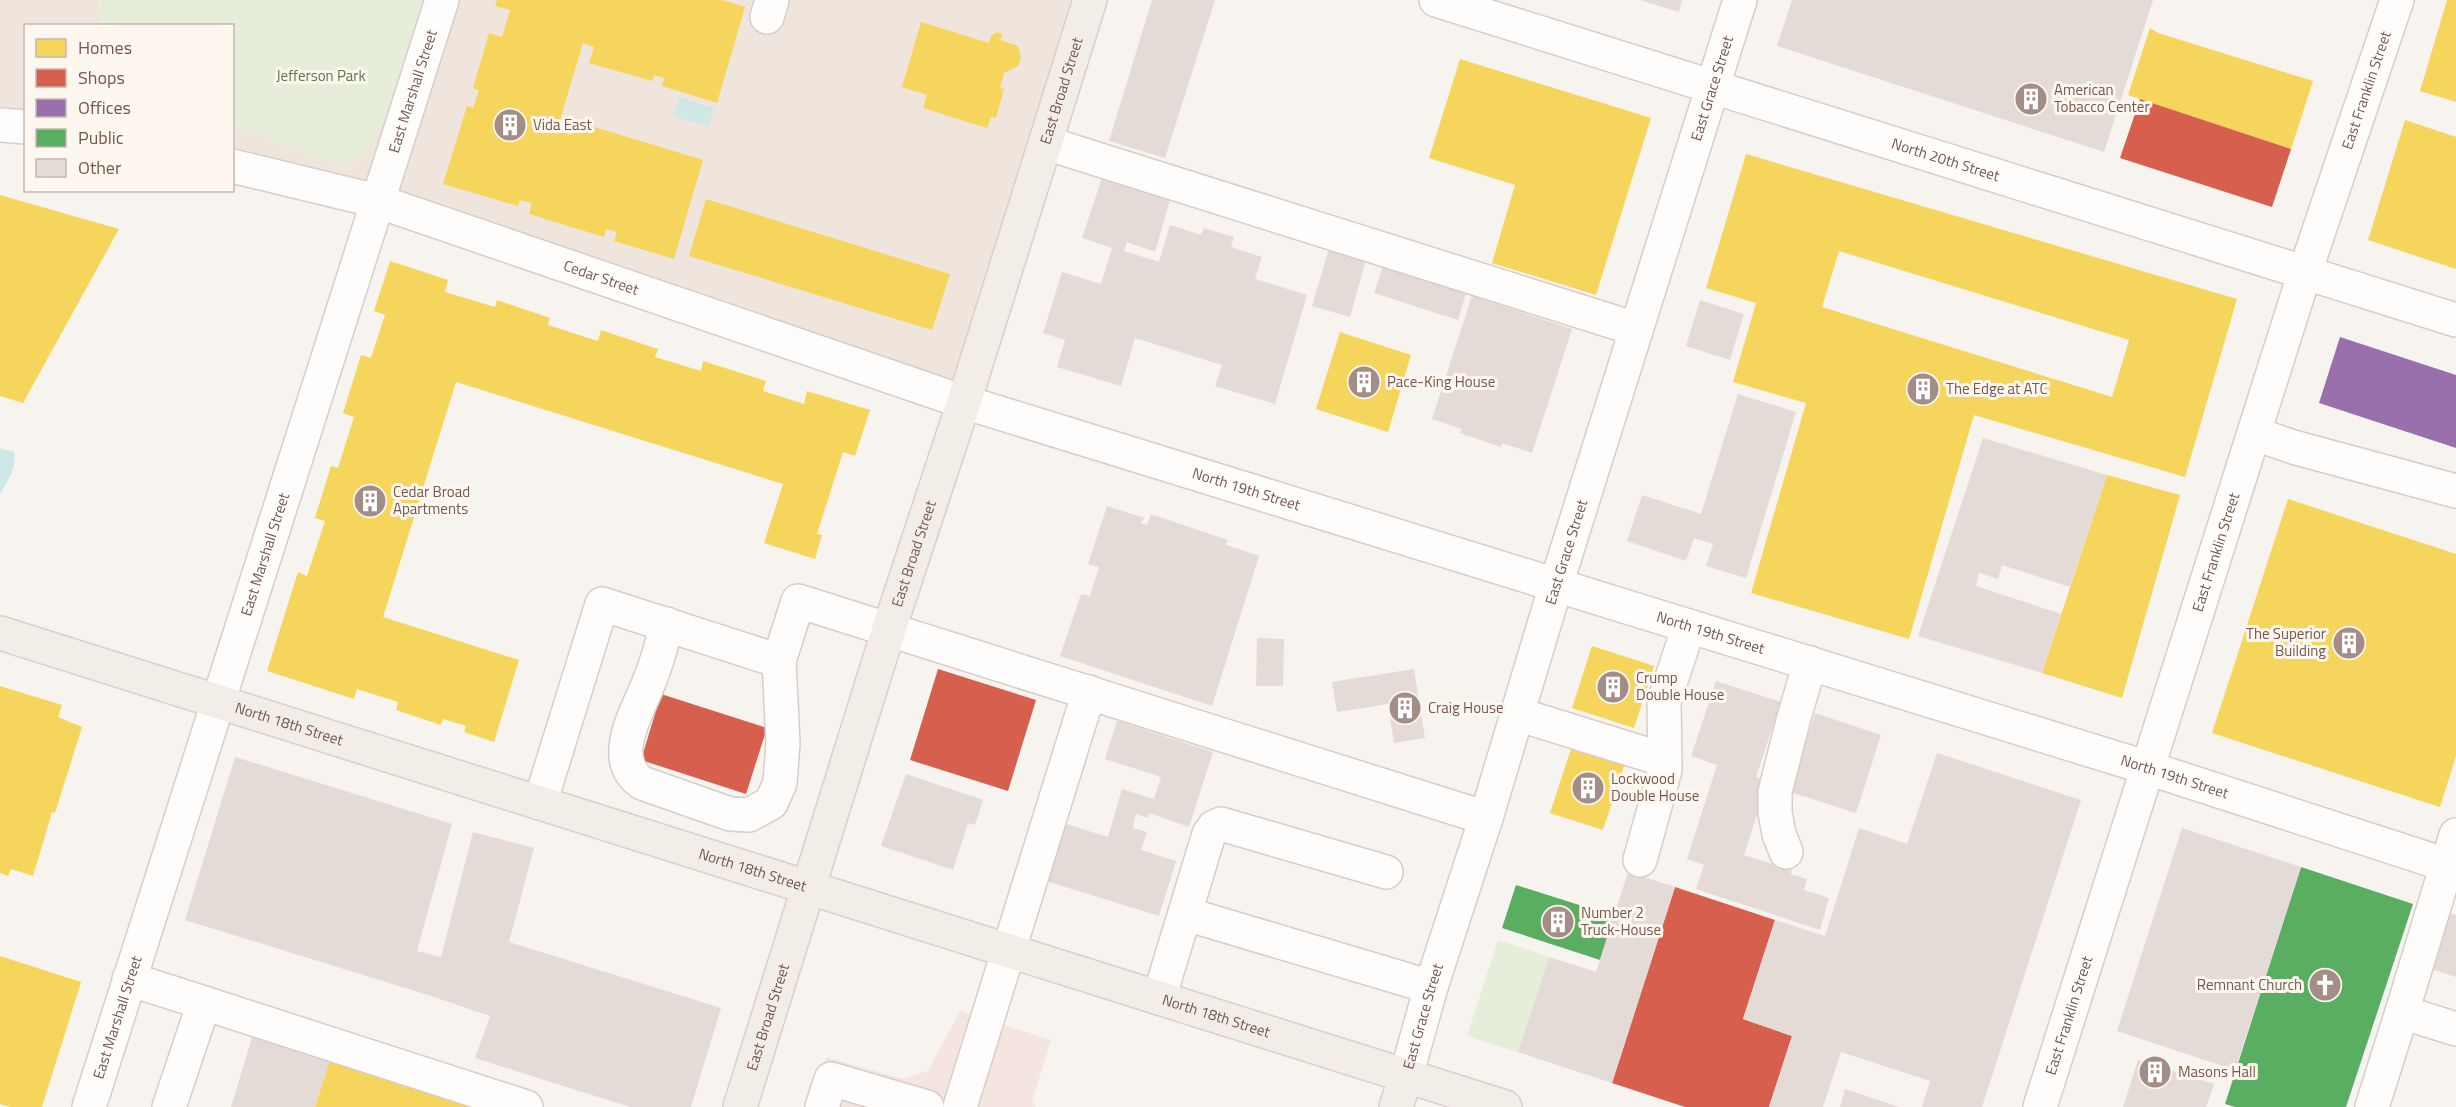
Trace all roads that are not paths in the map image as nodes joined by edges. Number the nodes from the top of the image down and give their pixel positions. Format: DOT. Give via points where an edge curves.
graph roads {
  1 [pos="441,0"];
  2 [pos="1090,0"];
  3 [pos="1436,0"];
  4 [pos="1740,0"];
  5 [pos="2397,0"];
  6 [pos="1713,86"];
  7 [pos="0,125"];
  8 [pos="24,127"];
  9 [pos="1046,143"];
  10 [pos="234,166"];
  11 [pos="377,201"];
  12 [pos="2305,272"];
  13 [pos="2456,320"];
  14 [pos="1636,329"];
  15 [pos="964,402"];
  16 [pos="2255,434"];
  17 [pos="2456,491"];
  18 [pos="1556,585"];
  19 [pos="667,624"];
  20 [pos="1689,626"];
  21 [pos="889,629"];
  22 [pos="0,633"];
  23 [pos="779,661"];
  24 [pos="1810,663"];
  25 [pos="1089,692"];
  26 [pos="218,702"];
  27 [pos="1517,714"];
  28 [pos="1665,760"];
  29 [pos="2148,768"];
  30 [pos="540,803"];
  31 [pos="1486,818"];
  32 [pos="1786,852"];
  33 [pos="2453,856"];
  34 [pos="1640,860"];
  35 [pos="1386,872"];
  36 [pos="808,887"];
  37 [pos="1186,914"];
  38 [pos="1009,950"];
  39 [pos="129,980"];
  40 [pos="1431,987"];
  41 [pos="1159,998"];
  42 [pos="204,1003"];
  43 [pos="2402,1012"];
  44 [pos="2456,1029"];
  45 [pos="1406,1076"];
  46 [pos="968,1105"];
  47 [pos="89,1107"];
  48 [pos="169,1107"];
  49 [pos="526,1107"];
  50 [pos="740,1107"];
  51 [pos="822,1107"];
  52 [pos="927,1107"];
  53 [pos="1396,1107"];
  54 [pos="1505,1107"];
  55 [pos="2040,1107"];
  56 [pos="2372,1107"];
  1 -- 11 [label="street, East Marshall Street"];
  2 -- 9 [label="main road, East Broad Street"];
  3 -- 6 [label="street, North 20th Street"];
  4 -- 6 [label="street, East Grace Street"];
  5 -- 12 [label="street, East Franklin Street"];
  6 -- 12 [label="street, North 20th Street"];
  6 -- 14 [label="street, East Grace Street"];
  7 -- 8 [label="street"];
  9 -- 14 [label="street"];
  9 -- 15 [label="main road, East Broad Street"];
  10 -- 11 [label="street, Cedar Street"];
  11 -- 15 [label="street, Cedar Street"];
  11 -- 26 [label="street, East Marshall Street"];
  12 -- 13 [label="street, North 20th Street"];
  12 -- 16 [label="street, East Franklin Street"];
  14 -- 18 [label="street, East Grace Street"];
  15 -- 18 [label="street, North 19th Street"];
  15 -- 21 [label="main road, East Broad Street"];
  16 -- 17 [label="street"];
  16 -- 29 [label="street, East Franklin Street"];
  18 -- 20 [label="street, North 19th Street"];
  18 -- 27 [label="street, East Grace Street"];
  19 -- 23 [label="street"];
  19 -- 23 [label="street" via="653,671 630,725 626,760 633,777 642,783 730,814 750,815 771,803 780,783 783,742"];
  19 -- 30 [label="street" via="602,604"];
  20 -- 24 [label="street, North 19th Street"];
  20 -- 28 [label="street" via="1664,702"];
  21 -- 23 [label="street" via="798,601"];
  21 -- 25 [label="street"];
  21 -- 36 [label="main road, East Broad Street"];
  22 -- 26 [label="main road, North 18th Street"];
  24 -- 29 [label="street, North 19th Street"];
  24 -- 32 [label="street" via="1775,792 1779,834"];
  25 -- 31 [label="street"];
  25 -- 38 [label="street"];
  26 -- 30 [label="main road, North 18th Street"];
  26 -- 39 [label="street, East Marshall Street"];
  27 -- 28 [label="street"];
  27 -- 31 [label="street, East Grace Street"];
  28 -- 34 [label="street"];
  29 -- 33 [label="street, North 19th Street"];
  29 -- 55 [label="street, East Franklin Street"];
  30 -- 36 [label="main road, North 18th Street"];
  31 -- 40 [label="street, East Grace Street"];
  33 -- 43 [label="street"];
  35 -- 37 [label="street" via="1221,824 1209,834"];
  36 -- 38 [label="main road, North 18th Street"];
  36 -- 50 [label="main road, East Broad Street"];
  37 -- 40 [label="street"];
  37 -- 41 [label="street"];
  38 -- 41 [label="main road, North 18th Street"];
  38 -- 46 [label="street"];
  39 -- 42 [label="street"];
  39 -- 47 [label="street, East Marshall Street"];
  40 -- 45 [label="street, East Grace Street"];
  41 -- 45 [label="main road, North 18th Street"];
  42 -- 48 [label="street"];
  42 -- 49 [label="street"];
  43 -- 44 [label="street"];
  43 -- 56 [label="street"];
  45 -- 53 [label="main road, East Grace Street"];
  45 -- 54 [label="main road, North 18th Street"];
  51 -- 52 [label="street" via="831,1079"];
}
